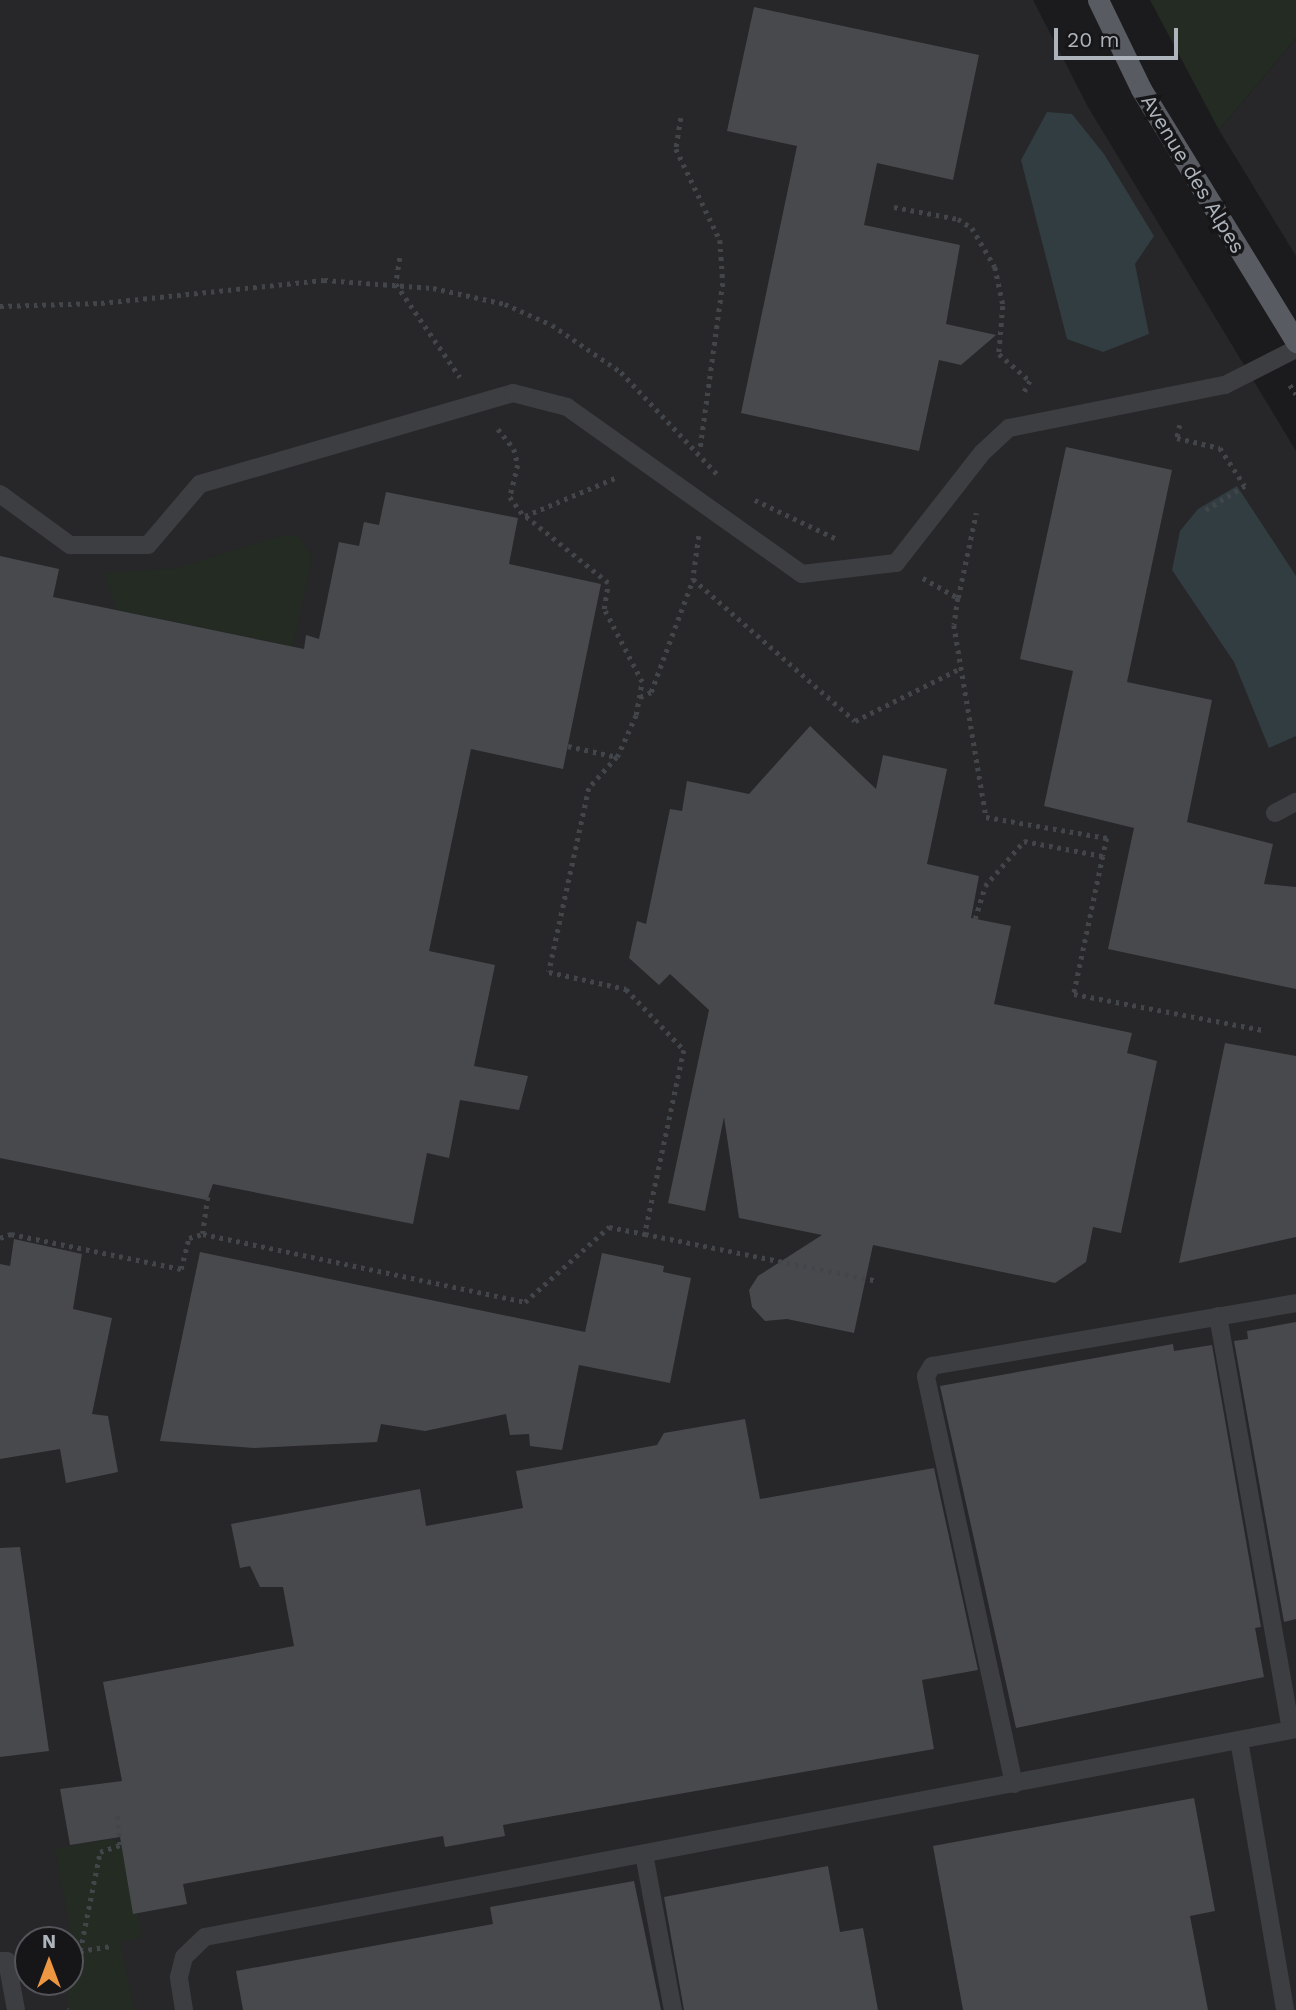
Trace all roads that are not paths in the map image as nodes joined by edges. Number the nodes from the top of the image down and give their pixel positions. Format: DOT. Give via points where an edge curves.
graph roads {
  1 [pos="1098,0"];
  2 [pos="1296,342"];
  3 [pos="1296,349"];
  4 [pos="0,494"];
  5 [pos="1296,802"];
  6 [pos="1275,813"];
  7 [pos="1296,1303"];
  8 [pos="1218,1316"];
  9 [pos="1294,1729"];
  10 [pos="1239,1740"];
  11 [pos="1013,1784"];
  12 [pos="644,1854"];
  13 [pos="0,1961"];
  14 [pos="16,2010"];
  15 [pos="184,2010"];
  16 [pos="673,2010"];
  17 [pos="1285,2010"];
  1 -- 2 [label="main road, Avenue des Alpes" via="1141,89"];
  3 -- 4 [label="lane" via="1225,385 1005,432 982,453 896,564 802,574 568,407 513,393 200,484 148,545 70,545"];
  5 -- 6 [label="lane"];
  7 -- 8 [label="lane"];
  8 -- 9 [label="lane"];
  8 -- 11 [label="lane" via="948,1362 932,1366 926,1376"];
  9 -- 10 [label="lane"];
  10 -- 11 [label="lane"];
  10 -- 17 [label="lane"];
  11 -- 12 [label="lane"];
  12 -- 15 [label="lane" via="205,1937 184,1957 179,1977"];
  12 -- 16 [label="lane"];
  13 -- 14 [label="lane" via="7,1961"];
}
